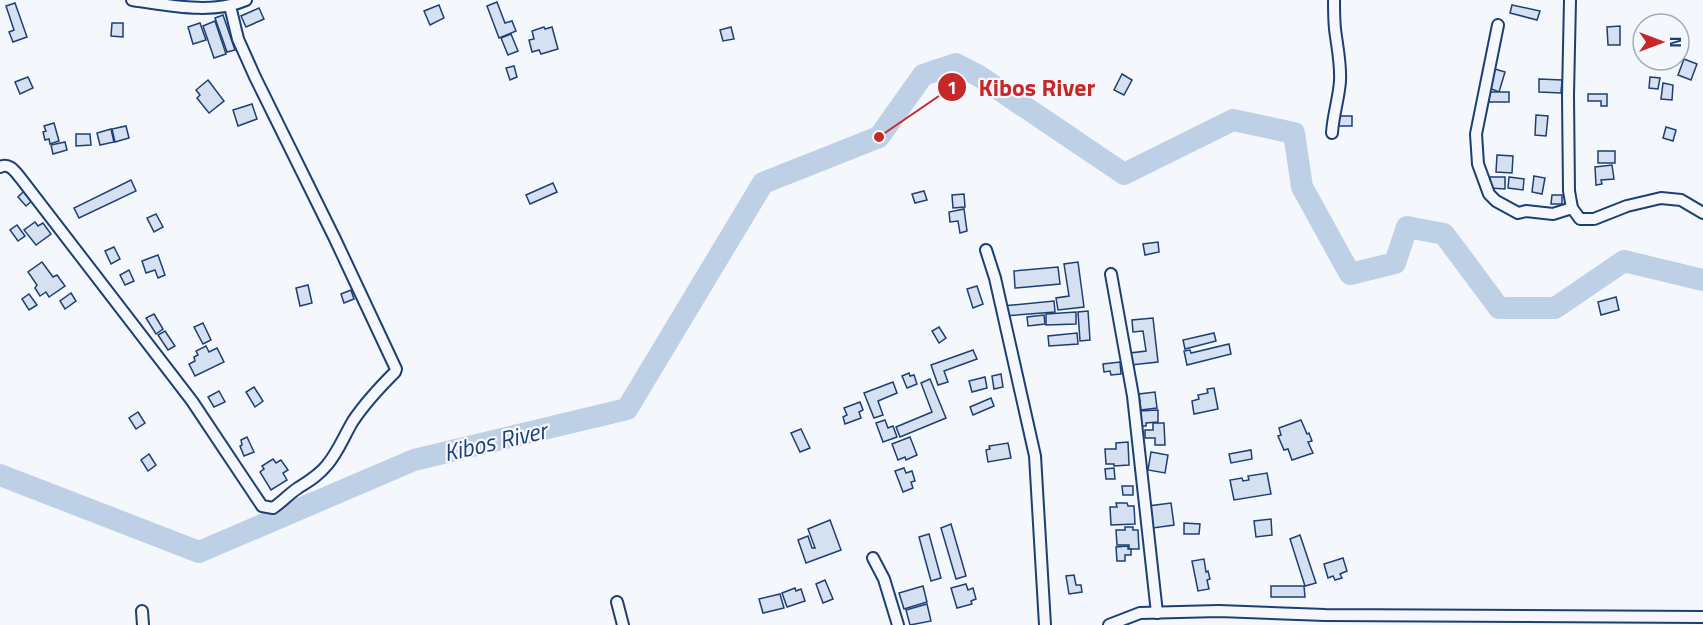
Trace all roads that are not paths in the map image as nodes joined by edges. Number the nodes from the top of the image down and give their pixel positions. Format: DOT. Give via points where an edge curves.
graph roads {
  1 [pos="132,0"];
  2 [pos="246,0"];
  3 [pos="1334,0"];
  4 [pos="1570,0"];
  5 [pos="230,6"];
  6 [pos="1498,25"];
  7 [pos="1332,133"];
  8 [pos="0,167"];
  9 [pos="1572,208"];
  10 [pos="1703,213"];
  11 [pos="986,250"];
  12 [pos="1111,274"];
  13 [pos="873,558"];
  14 [pos="617,602"];
  15 [pos="142,611"];
  16 [pos="1157,613"];
  17 [pos="1703,617"];
  18 [pos="143,625"];
  19 [pos="623,625"];
  20 [pos="898,625"];
  21 [pos="1045,625"];
  22 [pos="1109,625"];
  1 -- 5 [label="street" via="194,7"];
  2 -- 5 [label="street"];
  3 -- 7 [label="street" via="1340,80"];
  4 -- 9 [label="street"];
  5 -- 8 [label="street" via="238,39 255,77 396,369 372,396 326,466 280,504 273,508 262,506 192,401 22,180 8,166"];
  6 -- 9 [label="street" via="1476,134 1478,164 1489,194 1518,213 1553,214"];
  9 -- 10 [label="street" via="1580,219 1588,220 1644,201 1669,198 1681,200"];
  11 -- 21 [label="street" via="1035,456"];
  12 -- 16 [label="street" via="1133,396"];
  13 -- 20 [label="street"];
  14 -- 19 [label="street"];
  15 -- 18 [label="street"];
  16 -- 17 [label="street"];
  16 -- 22 [label="street" via="1140,613"];
}
